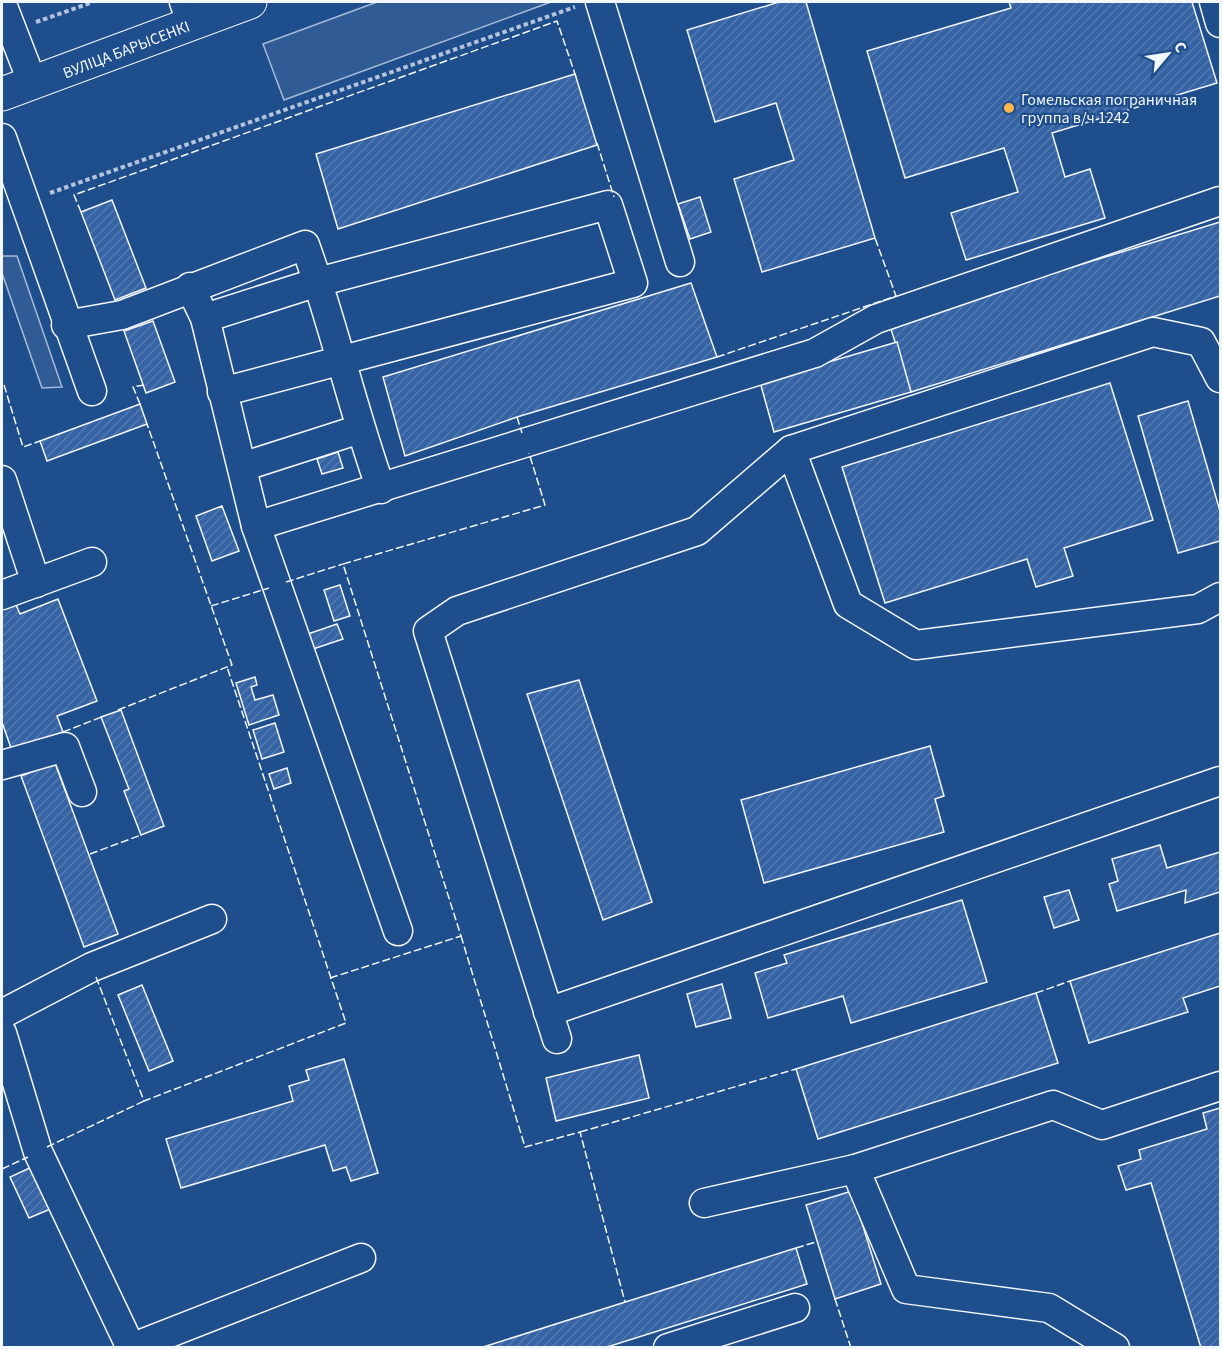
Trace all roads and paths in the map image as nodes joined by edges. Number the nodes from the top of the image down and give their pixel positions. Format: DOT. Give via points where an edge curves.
graph roads {
  1 [pos="93,2"];
  2 [pos="250,2"];
  3 [pos="1214,2"];
  4 [pos="589,3"];
  5 [pos="2,4"];
  6 [pos="188,13"];
  7 [pos="1221,23"];
  8 [pos="10,31"];
  9 [pos="33,84"];
  10 [pos="2,94"];
  11 [pos="2,138"];
  12 [pos="1221,201"];
  13 [pos="23,202"];
  14 [pos="680,262"];
  15 [pos="318,282"];
  16 [pos="190,287"];
  17 [pos="205,318"];
  18 [pos="66,325"];
  19 [pos="343,361"];
  20 [pos="1221,378"];
  21 [pos="92,391"];
  22 [pos="222,392"];
  23 [pos="360,429"];
  24 [pos="791,450"];
  25 [pos="242,467"];
  26 [pos="2,480"];
  27 [pos="381,489"];
  28 [pos="256,526"];
  29 [pos="92,562"];
  30 [pos="36,583"];
  31 [pos="2,595"];
  32 [pos="1221,597"];
  33 [pos="2,765"];
  34 [pos="1221,781"];
  35 [pos="82,792"];
  36 [pos="212,919"];
  37 [pos="398,931"];
  38 [pos="548,1012"];
  39 [pos="2,1014"];
  40 [pos="2,1033"];
  41 [pos="557,1039"];
  42 [pos="1221,1086"];
  43 [pos="855,1169"];
  44 [pos="704,1203"];
  45 [pos="361,1258"];
  46 [pos="795,1308"];
  47 [pos="131,1347"];
  48 [pos="668,1347"];
  49 [pos="1115,1347"];
  1 -- 8 [label="path"];
  2 -- 6 [label="main road, ВУЛІЦА БАРЫСЕНКІ"];
  3 -- 7 [label="street"];
  4 -- 13 [label="path"];
  4 -- 14 [label="street"];
  5 -- 8 [label="street"];
  6 -- 9 [label="main road, ВУЛІЦА БАРЫСЕНКІ"];
  8 -- 9 [label="street"];
  9 -- 10 [label="main road, ВУЛІЦА БАРЫСЕНКІ"];
  11 -- 13 [label="street"];
  12 -- 27 [label="street" via="876,319 815,352"];
  13 -- 18 [label="street"];
  15 -- 16 [label="street" via="305,245"];
  15 -- 17 [label="street"];
  15 -- 19 [label="street"];
  15 -- 19 [label="street" via="608,205 633,284"];
  16 -- 17 [label="street"];
  16 -- 18 [label="street" via="122,315"];
  17 -- 22 [label="street"];
  18 -- 21 [label="street"];
  19 -- 22 [label="street"];
  19 -- 23 [label="street"];
  20 -- 24 [label="street" via="1201,342 1153,332"];
  22 -- 25 [label="street"];
  23 -- 25 [label="street"];
  23 -- 27 [label="street"];
  24 -- 32 [label="street" via="848,604 916,645 1198,609"];
  24 -- 38 [label="street" via="697,531 458,611 428,631"];
  25 -- 28 [label="street"];
  26 -- 30 [label="street"];
  27 -- 28 [label="street"];
  28 -- 37 [label="street"];
  29 -- 30 [label="street"];
  30 -- 31 [label="street"];
  33 -- 35 [label="street" via="65,747"];
  34 -- 38 [label="street"];
  36 -- 39 [label="street" via="92,967"];
  38 -- 41 [label="street"];
  40 -- 47 [label="street" via="38,1152"];
  42 -- 43 [label="street" via="1102,1125 1053,1105"];
  43 -- 44 [label="street"];
  43 -- 49 [label="street" via="906,1289 1049,1308"];
  45 -- 47 [label="street"];
  46 -- 48 [label="street"];
}
